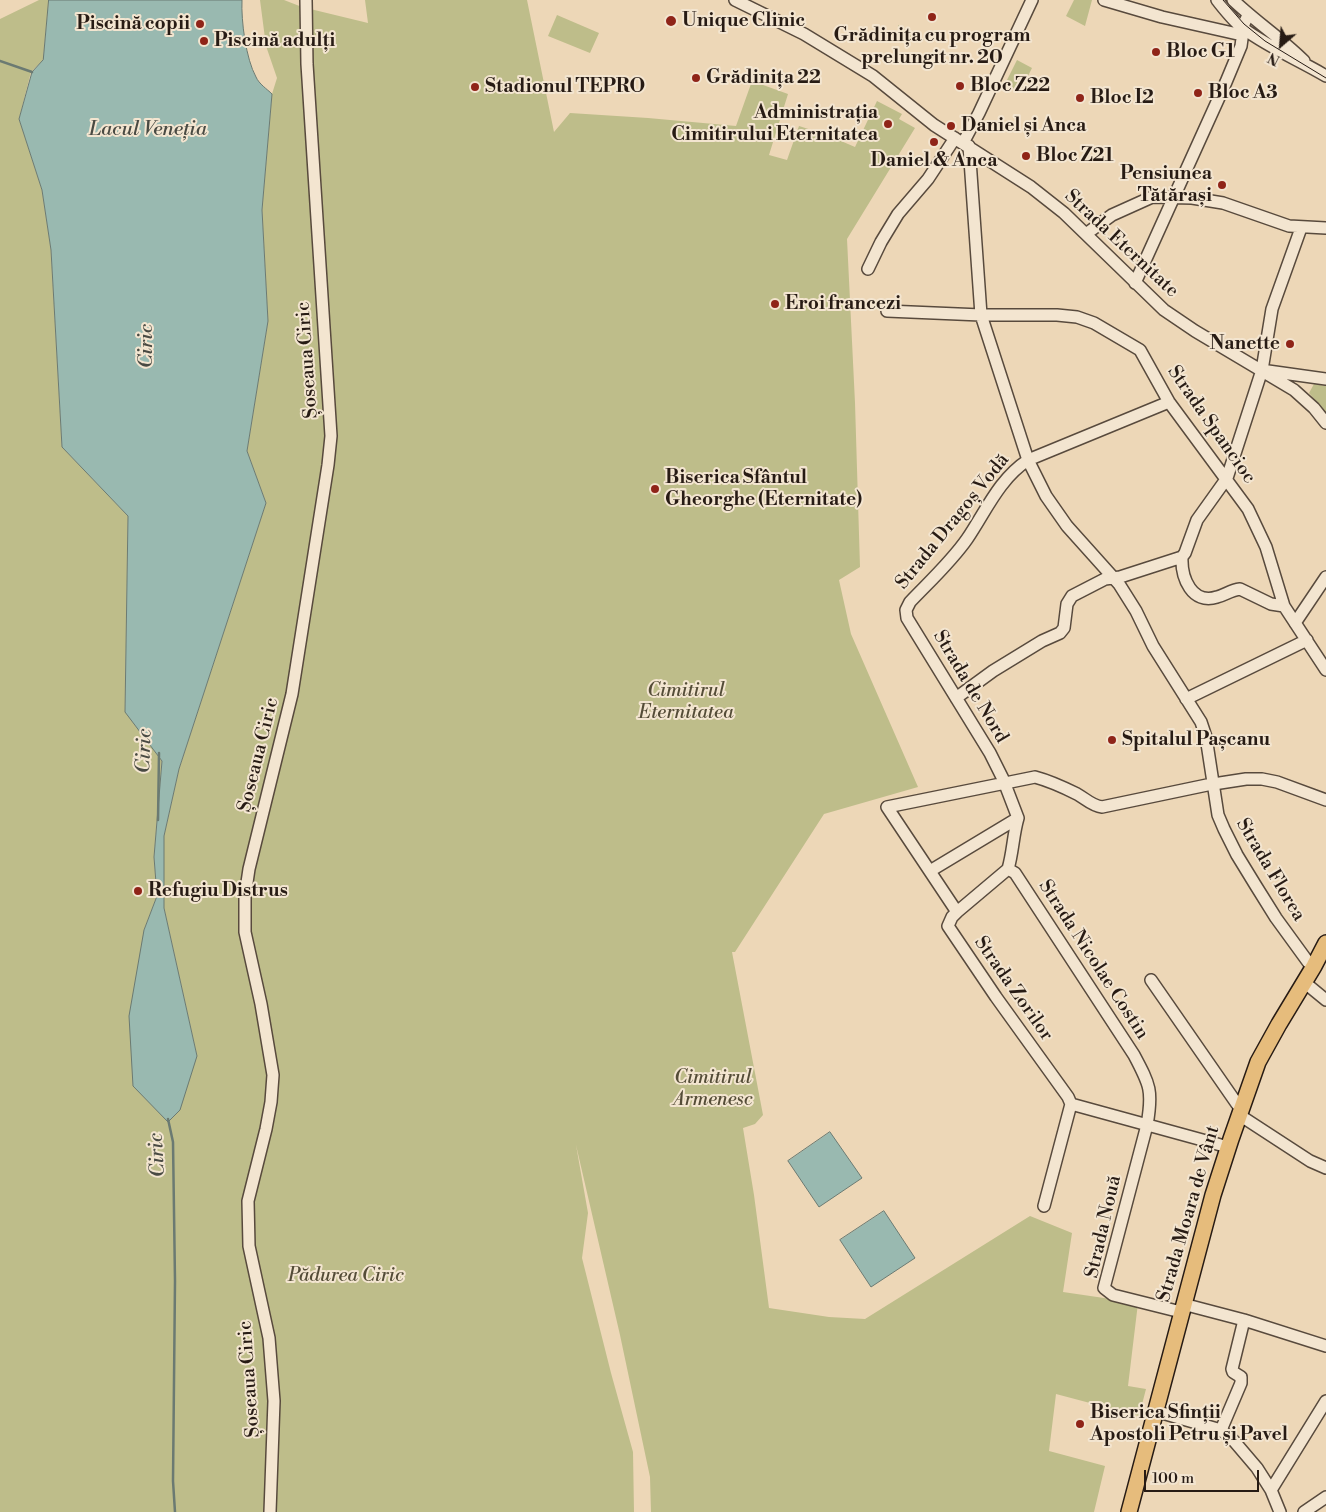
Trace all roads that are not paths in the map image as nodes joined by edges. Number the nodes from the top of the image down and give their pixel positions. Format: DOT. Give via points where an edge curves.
graph roads {
  1 [pos="306,0"];
  2 [pos="735,0"];
  3 [pos="1032,0"];
  4 [pos="1104,0"];
  5 [pos="1218,0"];
  6 [pos="1233,0"];
  7 [pos="1248,15"];
  8 [pos="1242,32"];
  9 [pos="1308,65"];
  10 [pos="1326,76"];
  11 [pos="962,142"];
  12 [pos="1174,198"];
  13 [pos="1300,228"];
  14 [pos="1326,228"];
  15 [pos="1086,234"];
  16 [pos="868,269"];
  17 [pos="1135,283"];
  18 [pos="888,311"];
  19 [pos="981,315"];
  20 [pos="1262,370"];
  21 [pos="1326,379"];
  22 [pos="1169,402"];
  23 [pos="1326,423"];
  24 [pos="1028,460"];
  25 [pos="1226,478"];
  26 [pos="1182,557"];
  27 [pos="1112,577"];
  28 [pos="1326,577"];
  29 [pos="1284,606"];
  30 [pos="906,610"];
  31 [pos="1295,623"];
  32 [pos="1307,640"];
  33 [pos="1326,670"];
  34 [pos="956,698"];
  35 [pos="1186,699"];
  36 [pos="1004,783"];
  37 [pos="1213,784"];
  38 [pos="1326,800"];
  39 [pos="1018,818"];
  40 [pos="1008,868"];
  41 [pos="930,870"];
  42 [pos="957,912"];
  43 [pos="1326,943"];
  44 [pos="1314,966"];
  45 [pos="1150,980"];
  46 [pos="1304,982"];
  47 [pos="1326,1000"];
  48 [pos="1070,1104"];
  49 [pos="1241,1112"];
  50 [pos="1147,1125"];
  51 [pos="1228,1148"];
  52 [pos="1326,1168"];
  53 [pos="1044,1206"];
  54 [pos="1182,1308"];
  55 [pos="1244,1320"];
  56 [pos="1326,1346"];
  57 [pos="1326,1401"];
  58 [pos="1155,1411"];
  59 [pos="1221,1430"];
  60 [pos="1272,1490"];
  61 [pos="1326,1497"];
  62 [pos="270,1512"];
  63 [pos="1130,1512"];
  64 [pos="1280,1512"];
  65 [pos="1304,1512"];
  1 -- 62 [label="street, Șoseaua Ciric" via="307,64 331,436 292,694 245,896 245,932 273,1075 266,1129 248,1201 249,1246 269,1338 274,1401"];
  2 -- 11 [label="street, Strada Eternitate" via="804,34 891,89"];
  3 -- 11 [label="street"];
  4 -- 8 [label="street" via="1162,17"];
  5 -- 8 [label="street"];
  6 -- 7 [label="street"];
  7 -- 8 [label="street"];
  7 -- 9 [label="street"];
  8 -- 9 [label="street"];
  8 -- 12 [label="street" via="1241,46"];
  9 -- 10 [label="street"];
  11 -- 15 [label="street, Strada Eternitate" via="1047,199"];
  11 -- 16 [label="street" via="894,222"];
  11 -- 19 [label="street, Strada Florea"];
  12 -- 13 [label="street" via="1223,203"];
  12 -- 15 [label="street" via="1152,197 1141,201 1112,215"];
  12 -- 17 [label="street"];
  13 -- 14 [label="street"];
  13 -- 20 [label="street" via="1272,309"];
  15 -- 17 [label="street, Strada Eternitate"];
  17 -- 20 [label="street, Strada Eternitate" via="1175,319"];
  18 -- 19 [label="street, Strada Spancioc"];
  19 -- 22 [label="street, Strada Spancioc" via="1057,314 1094,323 1140,350"];
  19 -- 24 [label="street, Strada Florea"];
  20 -- 21 [label="street"];
  20 -- 23 [label="street, Strada Eternitate" via="1294,390"];
  20 -- 25 [label="street"];
  22 -- 24 [label="street, Strada Dragoș Vodă"];
  22 -- 25 [label="street, Strada Spancioc"];
  24 -- 27 [label="street, Strada Florea" via="1067,526"];
  24 -- 30 [label="street, Strada Dragoș Vodă" via="1008,477 967,539"];
  25 -- 26 [label="street" via="1197,520"];
  25 -- 29 [label="street, Strada Spancioc" via="1260,533"];
  26 -- 27 [label="street"];
  26 -- 29 [label="street" via="1187,584 1199,597 1210,599 1240,589 1271,604"];
  27 -- 34 [label="street" via="1072,596 1060,633 993,671"];
  27 -- 35 [label="street, Strada Florea" via="1136,611 1153,646"];
  28 -- 31 [label="street"];
  29 -- 31 [label="street, Strada Spancioc"];
  30 -- 34 [label="street, Strada de Nord" via="907,618"];
  31 -- 32 [label="street, Strada Spancioc"];
  32 -- 33 [label="street, Strada Spancioc"];
  32 -- 35 [label="street"];
  34 -- 36 [label="street, Strada de Nord" via="985,744"];
  35 -- 37 [label="street, Strada Florea" via="1206,737"];
  36 -- 37 [label="street" via="1035,777 1102,807"];
  36 -- 39 [label="street, Strada de Nord"];
  36 -- 41 [label="street" via="887,807"];
  37 -- 38 [label="street" via="1262,779"];
  37 -- 44 [label="street, Strada Florea" via="1218,815 1237,856 1276,918"];
  39 -- 40 [label="street"];
  39 -- 41 [label="street"];
  40 -- 42 [label="street"];
  40 -- 50 [label="street, Strada Nicolae Costin" via="1015,873 1134,1055 1150,1090"];
  41 -- 42 [label="street"];
  42 -- 48 [label="street, Strada Zorilor" via="948,926"];
  43 -- 44 [label="main road, Strada Moara de Vânt"];
  44 -- 46 [label="main road, Strada Moara de Vânt"];
  45 -- 49 [label="street"];
  46 -- 47 [label="street"];
  46 -- 49 [label="main road, Strada Moara de Vânt" via="1258,1062"];
  48 -- 50 [label="street"];
  48 -- 53 [label="street"];
  49 -- 51 [label="main road, Strada Moara de Vânt"];
  49 -- 52 [label="street" via="1310,1161"];
  50 -- 51 [label="street"];
  50 -- 54 [label="street, Strada Nouă" via="1104,1288 1113,1294"];
  51 -- 54 [label="main road, Strada Moara de Vânt"];
  54 -- 55 [label="street"];
  54 -- 58 [label="main road, Strada Moara de Vânt"];
  55 -- 56 [label="street"];
  55 -- 59 [label="street" via="1232,1369 1241,1377 1241,1383"];
  57 -- 60 [label="street"];
  58 -- 59 [label="street"];
  58 -- 63 [label="main road, Strada Moara de Vânt"];
  59 -- 60 [label="street" via="1258,1468"];
  60 -- 64 [label="street"];
  61 -- 65 [label="street"];
}
